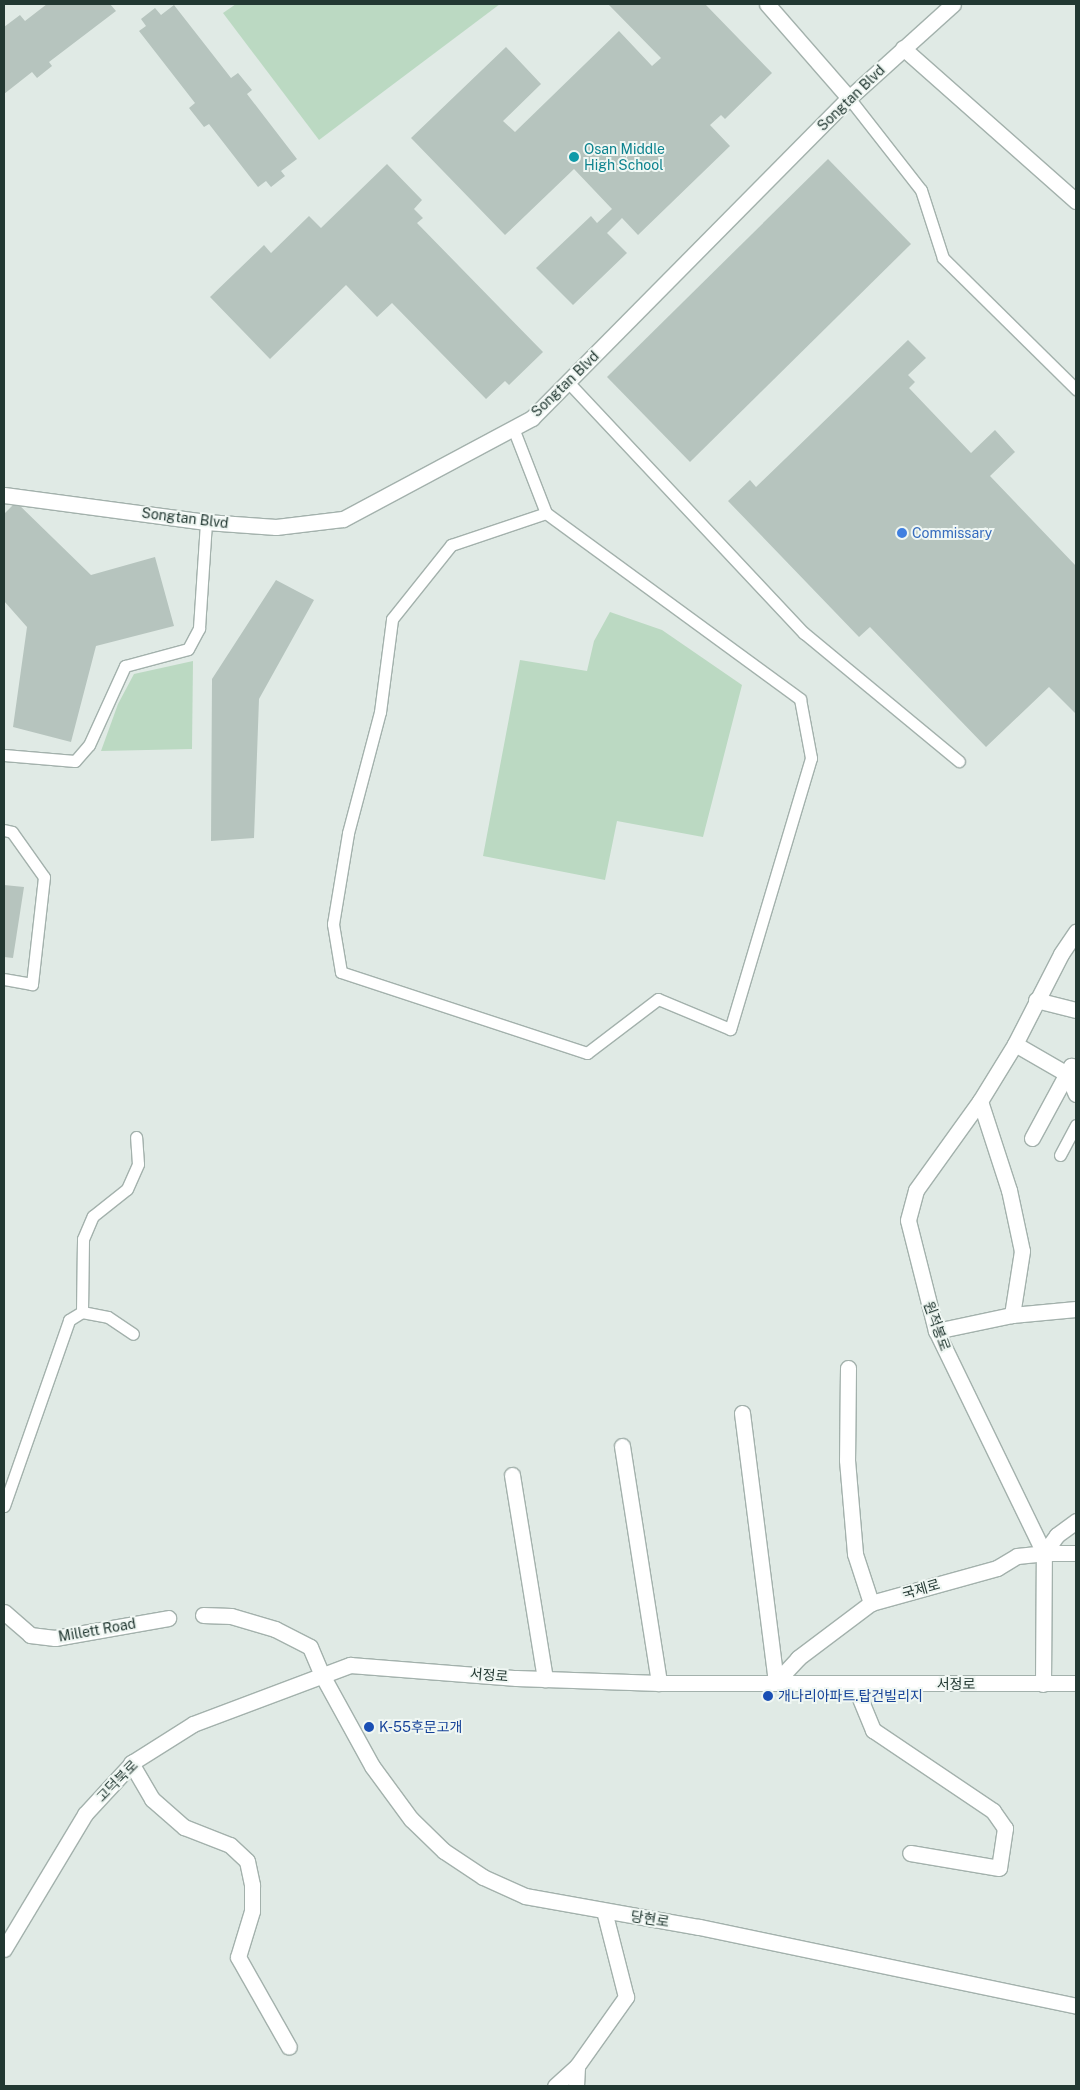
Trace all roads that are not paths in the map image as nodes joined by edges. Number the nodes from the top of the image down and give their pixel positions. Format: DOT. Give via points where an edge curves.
graph roads {
  1 [pos="767,4"];
  2 [pos="953,4"];
  3 [pos="903,48"];
  4 [pos="849,98"];
  5 [pos="1076,201"];
  6 [pos="568,382"];
  7 [pos="1076,389"];
  8 [pos="513,428"];
  9 [pos="4,495"];
  10 [pos="546,513"];
  11 [pos="206,522"];
  12 [pos="4,755"];
  13 [pos="959,761"];
  14 [pos="4,830"];
  15 [pos="1076,932"];
  16 [pos="4,979"];
  17 [pos="1036,1000"];
  18 [pos="1076,1010"];
  19 [pos="1015,1044"];
  20 [pos="1072,1071"];
  21 [pos="1076,1094"];
  22 [pos="980,1101"];
  23 [pos="1076,1125"];
  24 [pos="136,1137"];
  25 [pos="1032,1138"];
  26 [pos="1060,1155"];
  27 [pos="1076,1309"];
  28 [pos="82,1312"];
  29 [pos="1012,1315"];
  30 [pos="936,1331"];
  31 [pos="133,1334"];
  32 [pos="848,1368"];
  33 [pos="742,1413"];
  34 [pos="622,1446"];
  35 [pos="512,1475"];
  36 [pos="4,1506"];
  37 [pos="1076,1521"];
  38 [pos="1044,1553"];
  39 [pos="1076,1553"];
  40 [pos="871,1603"];
  41 [pos="4,1612"];
  42 [pos="203,1615"];
  43 [pos="168,1618"];
  44 [pos="322,1675"];
  45 [pos="545,1679"];
  46 [pos="776,1682"];
  47 [pos="659,1683"];
  48 [pos="1076,1683"];
  49 [pos="854,1684"];
  50 [pos="1043,1684"];
  51 [pos="132,1763"];
  52 [pos="910,1853"];
  53 [pos="604,1911"];
  54 [pos="4,1949"];
  55 [pos="1076,2006"];
  56 [pos="288,2047"];
  57 [pos="577,2066"];
  58 [pos="554,2086"];
  59 [pos="576,2086"];
  1 -- 4 [label="street"];
  2 -- 3 [label="street, Songtan Blvd"];
  3 -- 4 [label="street, Songtan Blvd"];
  3 -- 5 [label="street"];
  4 -- 6 [label="street, Songtan Blvd"];
  4 -- 7 [label="lane" via="921,190 943,258"];
  6 -- 8 [label="street, Songtan Blvd" via="532,418"];
  6 -- 13 [label="lane" via="804,633"];
  8 -- 10 [label="lane"];
  8 -- 11 [label="street, Songtan Blvd" via="343,519 276,527"];
  9 -- 11 [label="street, Songtan Blvd"];
  10 -- 10 [label="lane" via="800,699 811,758 730,1029 658,999 587,1054 341,972 334,924 348,833 380,712 392,619 451,545"];
  11 -- 12 [label="lane" via="199,628 188,649 125,666 89,744 75,761"];
  14 -- 16 [label="lane" via="12,832 44,877 32,984"];
  15 -- 17 [label="street, 원적봉로"];
  17 -- 18 [label="street"];
  17 -- 19 [label="street, 원적봉로"];
  19 -- 20 [label="street"];
  19 -- 22 [label="street, 원적봉로"];
  20 -- 21 [label="street"];
  20 -- 25 [label="street"];
  22 -- 29 [label="street" via="1009,1190 1022,1251"];
  22 -- 30 [label="street, 원적봉로" via="916,1190 908,1220"];
  23 -- 26 [label="lane"];
  24 -- 28 [label="lane" via="138,1164 127,1189 92,1216 82,1239"];
  27 -- 29 [label="street"];
  28 -- 31 [label="lane" via="108,1317"];
  28 -- 36 [label="lane" via="69,1320"];
  29 -- 30 [label="street"];
  30 -- 38 [label="street, 원적봉로"];
  32 -- 40 [label="street" via="847,1460 855,1554"];
  33 -- 46 [label="street"];
  34 -- 47 [label="street"];
  35 -- 45 [label="street"];
  37 -- 38 [label="street" via="1057,1535"];
  38 -- 39 [label="street"];
  38 -- 40 [label="street, 국제로" via="1017,1556 997,1568"];
  38 -- 50 [label="street, 원적봉로"];
  40 -- 46 [label="street, 국제로" via="798,1658"];
  41 -- 43 [label="street, Millett Road" via="30,1635 55,1638"];
  42 -- 44 [label="street" via="231,1616 275,1629 310,1647"];
  44 -- 45 [label="street, 서정로" via="350,1665"];
  44 -- 51 [label="street, 고덕북로" via="193,1724"];
  44 -- 53 [label="street, 당현로" via="372,1766 411,1819 444,1851 483,1877 525,1896"];
  45 -- 47 [label="street, 서정로"];
  46 -- 47 [label="street, 서정로"];
  46 -- 49 [label="street, 서정로"];
  48 -- 50 [label="street, 서정로"];
  49 -- 50 [label="street, 서정로"];
  49 -- 52 [label="street" via="873,1730 993,1811 1005,1828 999,1868"];
  51 -- 54 [label="street, 고덕북로" via="85,1814"];
  51 -- 56 [label="street" via="152,1798 184,1827 230,1845 247,1861 252,1885 252,1911 238,1957"];
  53 -- 55 [label="street, 당현로" via="700,1927"];
  53 -- 57 [label="street" via="626,1996"];
  57 -- 58 [label="street"];
  57 -- 59 [label="street"];
}
